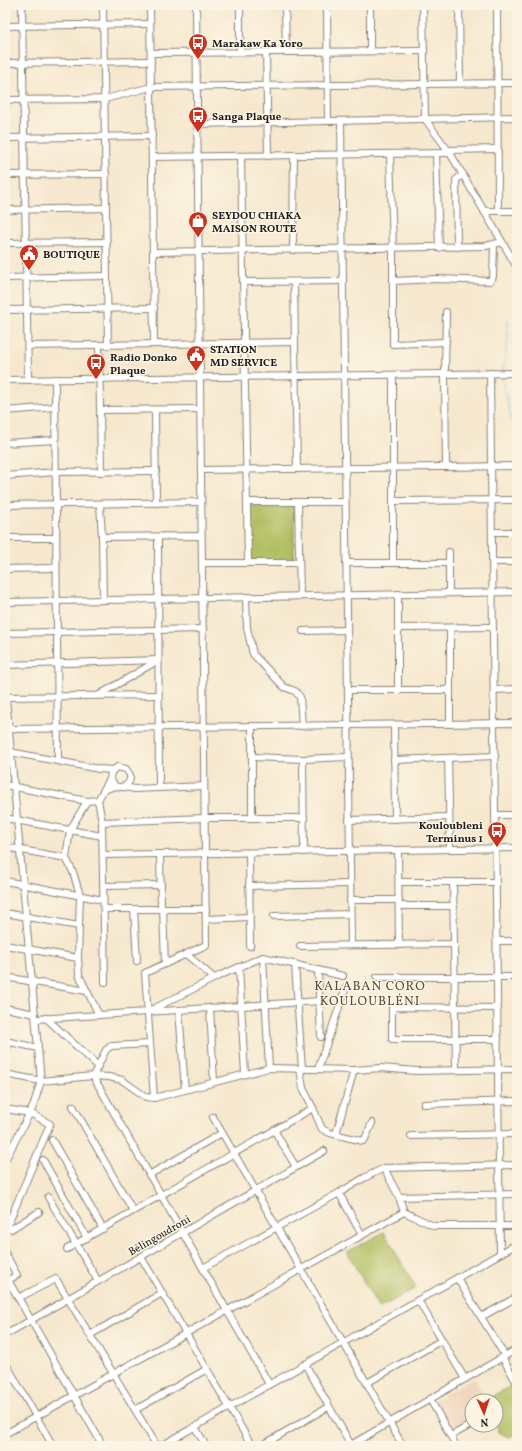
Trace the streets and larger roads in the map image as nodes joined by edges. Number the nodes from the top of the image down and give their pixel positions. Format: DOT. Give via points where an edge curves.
graph roads {
  1 [pos="22,5"];
  2 [pos="103,5"];
  3 [pos="150,5"];
  4 [pos="196,5"];
  5 [pos="240,5"];
  6 [pos="285,5"];
  7 [pos="327,5"];
  8 [pos="370,5"];
  9 [pos="423,5"];
  10 [pos="459,5"];
  11 [pos="497,5"];
  12 [pos="104,24"];
  13 [pos="150,24"];
  14 [pos="22,25"];
  15 [pos="5,26"];
  16 [pos="370,51"];
  17 [pos="424,51"];
  18 [pos="240,52"];
  19 [pos="266,52"];
  20 [pos="286,52"];
  21 [pos="327,52"];
  22 [pos="151,53"];
  23 [pos="196,53"];
  24 [pos="104,61"];
  25 [pos="151,61"];
  26 [pos="5,63"];
  27 [pos="23,63"];
  28 [pos="517,82"];
  29 [pos="460,83"];
  30 [pos="497,83"];
  31 [pos="425,84"];
  32 [pos="267,85"];
  33 [pos="328,85"];
  34 [pos="196,86"];
  35 [pos="151,87"];
  36 [pos="104,98"];
  37 [pos="5,100"];
  38 [pos="23,100"];
  39 [pos="517,117"];
  40 [pos="498,118"];
  41 [pos="425,119"];
  42 [pos="328,121"];
  43 [pos="341,121"];
  44 [pos="267,122"];
  45 [pos="197,124"];
  46 [pos="152,136"];
  47 [pos="105,137"];
  48 [pos="5,138"];
  49 [pos="24,138"];
  50 [pos="498,149"];
  51 [pos="449,151"];
  52 [pos="436,153"];
  53 [pos="341,154"];
  54 [pos="390,154"];
  55 [pos="294,155"];
  56 [pos="242,156"];
  57 [pos="268,156"];
  58 [pos="152,157"];
  59 [pos="197,157"];
  60 [pos="106,174"];
  61 [pos="463,174"];
  62 [pos="5,175"];
  63 [pos="25,175"];
  64 [pos="106,208"];
  65 [pos="25,209"];
  66 [pos="5,210"];
  67 [pos="484,211"];
  68 [pos="498,211"];
  69 [pos="517,211"];
  70 [pos="107,242"];
  71 [pos="502,242"];
  72 [pos="5,243"];
  73 [pos="26,243"];
  74 [pos="494,245"];
  75 [pos="457,247"];
  76 [pos="439,248"];
  77 [pos="342,249"];
  78 [pos="393,249"];
  79 [pos="198,250"];
  80 [pos="293,250"];
  81 [pos="243,251"];
  82 [pos="153,252"];
  83 [pos="517,267"];
  84 [pos="107,276"];
  85 [pos="26,277"];
  86 [pos="5,278"];
  87 [pos="343,281"];
  88 [pos="393,281"];
  89 [pos="243,282"];
  90 [pos="294,282"];
  91 [pos="108,308"];
  92 [pos="154,308"];
  93 [pos="5,310"];
  94 [pos="27,310"];
  95 [pos="446,312"];
  96 [pos="244,342"];
  97 [pos="295,342"];
  98 [pos="446,342"];
  99 [pos="199,343"];
  100 [pos="154,344"];
  101 [pos="99,345"];
  102 [pos="108,345"];
  103 [pos="28,346"];
  104 [pos="490,373"];
  105 [pos="517,373"];
  106 [pos="445,374"];
  107 [pos="393,375"];
  108 [pos="296,376"];
  109 [pos="344,376"];
  110 [pos="245,377"];
  111 [pos="199,378"];
  112 [pos="55,379"];
  113 [pos="100,379"];
  114 [pos="5,380"];
  115 [pos="28,380"];
  116 [pos="55,407"];
  117 [pos="200,409"];
  118 [pos="100,410"];
  119 [pos="155,410"];
  120 [pos="5,411"];
  121 [pos="55,440"];
  122 [pos="5,443"];
  123 [pos="517,466"];
  124 [pos="446,467"];
  125 [pos="492,467"];
  126 [pos="345,468"];
  127 [pos="393,468"];
  128 [pos="297,469"];
  129 [pos="201,470"];
  130 [pos="246,470"];
  131 [pos="156,471"];
  132 [pos="56,472"];
  133 [pos="101,472"];
  134 [pos="5,476"];
  135 [pos="492,500"];
  136 [pos="517,500"];
  137 [pos="393,501"];
  138 [pos="201,502"];
  139 [pos="247,502"];
  140 [pos="298,502"];
  141 [pos="345,502"];
  142 [pos="156,503"];
  143 [pos="56,504"];
  144 [pos="100,504"];
  145 [pos="5,505"];
  146 [pos="492,532"];
  147 [pos="517,532"];
  148 [pos="201,536"];
  149 [pos="102,537"];
  150 [pos="158,537"];
  151 [pos="5,538"];
  152 [pos="56,538"];
  153 [pos="449,552"];
  154 [pos="493,562"];
  155 [pos="517,562"];
  156 [pos="202,563"];
  157 [pos="248,563"];
  158 [pos="299,563"];
  159 [pos="346,563"];
  160 [pos="393,563"];
  161 [pos="449,563"];
  162 [pos="56,568"];
  163 [pos="5,569"];
  164 [pos="517,592"];
  165 [pos="493,593"];
  166 [pos="398,594"];
  167 [pos="449,594"];
  168 [pos="300,596"];
  169 [pos="346,596"];
  170 [pos="246,597"];
  171 [pos="158,598"];
  172 [pos="202,598"];
  173 [pos="56,600"];
  174 [pos="103,600"];
  175 [pos="5,602"];
  176 [pos="493,627"];
  177 [pos="202,628"];
  178 [pos="398,628"];
  179 [pos="450,628"];
  180 [pos="158,630"];
  181 [pos="347,630"];
  182 [pos="303,631"];
  183 [pos="57,632"];
  184 [pos="5,633"];
  185 [pos="158,660"];
  186 [pos="57,664"];
  187 [pos="5,665"];
  188 [pos="5,688"];
  189 [pos="398,689"];
  190 [pos="517,689"];
  191 [pos="348,690"];
  192 [pos="449,690"];
  193 [pos="494,690"];
  194 [pos="158,695"];
  195 [pos="57,696"];
  196 [pos="98,696"];
  197 [pos="6,697"];
  198 [pos="517,723"];
  199 [pos="450,724"];
  200 [pos="494,724"];
  201 [pos="348,725"];
  202 [pos="394,725"];
  203 [pos="252,726"];
  204 [pos="302,726"];
  205 [pos="159,727"];
  206 [pos="204,727"];
  207 [pos="9,729"];
  208 [pos="57,729"];
  209 [pos="8,752"];
  210 [pos="495,756"];
  211 [pos="252,757"];
  212 [pos="348,757"];
  213 [pos="448,758"];
  214 [pos="303,759"];
  215 [pos="58,760"];
  216 [pos="394,760"];
  217 [pos="99,769"];
  218 [pos="113,770"];
  219 [pos="110,778"];
  220 [pos="129,782"];
  221 [pos="5,785"];
  222 [pos="115,786"];
  223 [pos="204,786"];
  224 [pos="14,787"];
  225 [pos="123,787"];
  226 [pos="159,787"];
  227 [pos="135,789"];
  228 [pos="104,790"];
  229 [pos="98,800"];
  230 [pos="88,801"];
  231 [pos="517,814"];
  232 [pos="496,815"];
  233 [pos="449,817"];
  234 [pos="5,818"];
  235 [pos="205,818"];
  236 [pos="252,818"];
  237 [pos="304,818"];
  238 [pos="395,818"];
  239 [pos="17,820"];
  240 [pos="349,820"];
  241 [pos="102,822"];
  242 [pos="70,830"];
  243 [pos="102,836"];
  244 [pos="5,847"];
  245 [pos="517,848"];
  246 [pos="450,849"];
  247 [pos="496,849"];
  248 [pos="20,850"];
  249 [pos="398,850"];
  250 [pos="349,851"];
  251 [pos="249,852"];
  252 [pos="304,852"];
  253 [pos="205,853"];
  254 [pos="160,854"];
  255 [pos="102,855"];
  256 [pos="66,858"];
  257 [pos="5,881"];
  258 [pos="399,882"];
  259 [pos="453,882"];
  260 [pos="496,882"];
  261 [pos="350,884"];
  262 [pos="23,885"];
  263 [pos="161,885"];
  264 [pos="103,886"];
  265 [pos="249,886"];
  266 [pos="80,896"];
  267 [pos="104,900"];
  268 [pos="350,900"];
  269 [pos="399,903"];
  270 [pos="454,906"];
  271 [pos="134,909"];
  272 [pos="162,909"];
  273 [pos="206,909"];
  274 [pos="104,910"];
  275 [pos="5,913"];
  276 [pos="350,914"];
  277 [pos="274,916"];
  278 [pos="26,917"];
  279 [pos="250,917"];
  280 [pos="206,920"];
  281 [pos="79,926"];
  282 [pos="497,941"];
  283 [pos="517,941"];
  284 [pos="454,944"];
  285 [pos="5,945"];
  286 [pos="350,945"];
  287 [pos="400,945"];
  288 [pos="250,946"];
  289 [pos="300,946"];
  290 [pos="29,949"];
  291 [pos="186,954"];
  292 [pos="263,957"];
  293 [pos="78,958"];
  294 [pos="137,961"];
  295 [pos="165,964"];
  296 [pos="295,964"];
  297 [pos="240,967"];
  298 [pos="318,970"];
  299 [pos="343,976"];
  300 [pos="5,977"];
  301 [pos="377,977"];
  302 [pos="455,977"];
  303 [pos="497,977"];
  304 [pos="517,977"];
  305 [pos="214,978"];
  306 [pos="32,982"];
  307 [pos="105,982"];
  308 [pos="346,987"];
  309 [pos="87,991"];
  310 [pos="320,1000"];
  311 [pos="298,1002"];
  312 [pos="266,1004"];
  313 [pos="242,1006"];
  314 [pos="5,1008"];
  315 [pos="210,1008"];
  316 [pos="455,1008"];
  317 [pos="498,1008"];
  318 [pos="179,1010"];
  319 [pos="148,1012"];
  320 [pos="99,1015"];
  321 [pos="35,1016"];
  322 [pos="46,1018"];
  323 [pos="321,1037"];
  324 [pos="498,1038"];
  325 [pos="456,1039"];
  326 [pos="6,1041"];
  327 [pos="150,1044"];
  328 [pos="38,1048"];
  329 [pos="5,1061"];
  330 [pos="98,1066"];
  331 [pos="269,1068"];
  332 [pos="301,1068"];
  333 [pos="318,1069"];
  334 [pos="517,1069"];
  335 [pos="354,1070"];
  336 [pos="456,1070"];
  337 [pos="498,1070"];
  338 [pos="5,1074"];
  339 [pos="245,1074"];
  340 [pos="93,1076"];
  341 [pos="41,1081"];
  342 [pos="214,1082"];
  343 [pos="185,1090"];
  344 [pos="154,1098"];
  345 [pos="499,1101"];
  346 [pos="517,1101"];
  347 [pos="424,1104"];
  348 [pos="73,1106"];
  349 [pos="314,1108"];
  350 [pos="5,1109"];
  351 [pos="30,1114"];
  352 [pos="213,1117"];
  353 [pos="372,1123"];
  354 [pos="274,1130"];
  355 [pos="222,1133"];
  356 [pos="336,1134"];
  357 [pos="517,1134"];
  358 [pos="499,1135"];
  359 [pos="411,1136"];
  360 [pos="52,1140"];
  361 [pos="5,1143"];
  362 [pos="13,1144"];
  363 [pos="324,1151"];
  364 [pos="234,1153"];
  365 [pos="5,1160"];
  366 [pos="43,1160"];
  367 [pos="500,1165"];
  368 [pos="517,1165"];
  369 [pos="296,1167"];
  370 [pos="384,1168"];
  371 [pos="149,1175"];
  372 [pos="256,1191"];
  373 [pos="339,1193"];
  374 [pos="500,1194"];
  375 [pos="517,1194"];
  376 [pos="161,1195"];
  377 [pos="48,1197"];
  378 [pos="399,1197"];
  379 [pos="133,1211"];
  380 [pos="40,1212"];
  381 [pos="404,1212"];
  382 [pos="500,1226"];
  383 [pos="517,1226"];
  384 [pos="6,1227"];
  385 [pos="276,1227"];
  386 [pos="103,1228"];
  387 [pos="182,1233"];
  388 [pos="362,1235"];
  389 [pos="87,1238"];
  390 [pos="76,1244"];
  391 [pos="517,1244"];
  392 [pos="67,1249"];
  393 [pos="500,1253"];
  394 [pos="5,1254"];
  395 [pos="141,1257"];
  396 [pos="202,1268"];
  397 [pos="301,1269"];
  398 [pos="457,1278"];
  399 [pos="6,1281"];
  400 [pos="98,1281"];
  401 [pos="162,1293"];
  402 [pos="517,1297"];
  403 [pos="18,1298"];
  404 [pos="68,1299"];
  405 [pos="418,1300"];
  406 [pos="227,1310"];
  407 [pos="481,1317"];
  408 [pos="31,1320"];
  409 [pos="186,1333"];
  410 [pos="5,1335"];
  411 [pos="90,1335"];
  412 [pos="442,1340"];
  413 [pos="343,1342"];
  414 [pos="517,1349"];
  415 [pos="504,1357"];
  416 [pos="5,1362"];
  417 [pos="305,1364"];
  418 [pos="207,1369"];
  419 [pos="114,1374"];
  420 [pos="466,1379"];
  421 [pos="367,1383"];
  422 [pos="517,1383"];
  423 [pos="270,1384"];
  424 [pos="74,1396"];
  425 [pos="430,1399"];
  426 [pos="229,1407"];
  427 [pos="328,1407"];
  428 [pos="135,1410"];
  429 [pos="36,1417"];
  430 [pos="390,1422"];
  431 [pos="195,1427"];
  432 [pos="464,1429"];
  433 [pos="5,1434"];
  434 [pos="451,1436"];
  435 [pos="53,1446"];
  436 [pos="103,1446"];
  437 [pos="157,1446"];
  438 [pos="160,1446"];
  439 [pos="206,1446"];
  440 [pos="252,1446"];
  441 [pos="261,1446"];
  442 [pos="350,1446"];
  443 [pos="403,1446"];
  444 [pos="456,1446"];
  1 -- 14 [label="street"];
  2 -- 12 [label="street"];
  3 -- 13 [label="street"];
  4 -- 23 [label="street"];
  5 -- 18 [label="street"];
  6 -- 20 [label="street"];
  7 -- 21 [label="street"];
  8 -- 16 [label="street"];
  9 -- 17 [label="street"];
  10 -- 29 [label="street"];
  11 -- 30 [label="street"];
  12 -- 13 [label="street"];
  12 -- 14 [label="street"];
  12 -- 24 [label="street"];
  13 -- 22 [label="street"];
  14 -- 15 [label="street"];
  14 -- 27 [label="street"];
  16 -- 17 [label="street"];
  16 -- 21 [label="street"];
  17 -- 31 [label="street"];
  18 -- 19 [label="street"];
  18 -- 23 [label="street"];
  19 -- 20 [label="street"];
  19 -- 32 [label="street"];
  20 -- 21 [label="street"];
  21 -- 33 [label="street"];
  22 -- 23 [label="street"];
  22 -- 25 [label="street"];
  23 -- 34 [label="street"];
  24 -- 25 [label="street"];
  24 -- 27 [label="street"];
  24 -- 36 [label="street"];
  25 -- 35 [label="street"];
  26 -- 27 [label="street"];
  27 -- 38 [label="street"];
  28 -- 30 [label="street"];
  29 -- 30 [label="street"];
  29 -- 31 [label="street"];
  30 -- 40 [label="street"];
  31 -- 33 [label="street"];
  31 -- 41 [label="street"];
  32 -- 33 [label="street"];
  32 -- 34 [label="street"];
  32 -- 44 [label="street"];
  33 -- 42 [label="street"];
  34 -- 35 [label="street"];
  34 -- 45 [label="street"];
  35 -- 36 [label="street"];
  35 -- 46 [label="street"];
  36 -- 38 [label="street"];
  36 -- 47 [label="street"];
  37 -- 38 [label="street"];
  38 -- 49 [label="street"];
  39 -- 40 [label="street"];
  40 -- 41 [label="street"];
  40 -- 50 [label="street"];
  41 -- 43 [label="street"];
  41 -- 51 [label="street"];
  42 -- 43 [label="street"];
  42 -- 44 [label="street"];
  43 -- 53 [label="street"];
  44 -- 45 [label="street"];
  44 -- 57 [label="street"];
  45 -- 59 [label="street"];
  46 -- 47 [label="street"];
  46 -- 58 [label="street"];
  47 -- 49 [label="street"];
  47 -- 60 [label="street"];
  48 -- 49 [label="street"];
  49 -- 63 [label="street"];
  50 -- 51 [label="street"];
  50 -- 68 [label="street"];
  51 -- 52 [label="street"];
  51 -- 61 [label="street"];
  52 -- 54 [label="street"];
  52 -- 76 [label="street"];
  53 -- 54 [label="street"];
  53 -- 55 [label="street"];
  53 -- 77 [label="street"];
  54 -- 78 [label="street"];
  55 -- 57 [label="street"];
  55 -- 80 [label="street"];
  56 -- 57 [label="street"];
  56 -- 59 [label="street"];
  56 -- 81 [label="street"];
  58 -- 59 [label="street"];
  58 -- 82 [label="street"];
  59 -- 79 [label="street"];
  60 -- 63 [label="street"];
  60 -- 64 [label="street"];
  61 -- 67 [label="street"];
  61 -- 75 [label="street" via="456,180"];
  62 -- 63 [label="street"];
  63 -- 65 [label="street"];
  64 -- 65 [label="street"];
  64 -- 70 [label="street"];
  65 -- 66 [label="street"];
  65 -- 73 [label="street"];
  67 -- 68 [label="street"];
  67 -- 71 [label="street"];
  68 -- 69 [label="street"];
  70 -- 73 [label="street"];
  70 -- 84 [label="street"];
  71 -- 74 [label="street"];
  71 -- 83 [label="street"];
  72 -- 73 [label="street"];
  73 -- 85 [label="street"];
  74 -- 75 [label="street"];
  74 -- 88 [label="street" via="493,277 490,281"];
  75 -- 76 [label="street"];
  76 -- 78 [label="street"];
  77 -- 78 [label="street"];
  77 -- 80 [label="street"];
  77 -- 87 [label="street"];
  78 -- 88 [label="street"];
  79 -- 81 [label="street"];
  79 -- 82 [label="street"];
  79 -- 99 [label="street"];
  80 -- 81 [label="street"];
  81 -- 89 [label="street"];
  82 -- 92 [label="street"];
  84 -- 85 [label="street"];
  84 -- 91 [label="street"];
  85 -- 86 [label="street"];
  85 -- 94 [label="street"];
  87 -- 90 [label="street"];
  87 -- 109 [label="street"];
  88 -- 98 [label="street" via="393,344"];
  89 -- 90 [label="street"];
  89 -- 96 [label="street"];
  90 -- 97 [label="street"];
  91 -- 92 [label="street"];
  91 -- 94 [label="street"];
  91 -- 102 [label="street"];
  92 -- 100 [label="street"];
  93 -- 94 [label="street"];
  94 -- 103 [label="street"];
  95 -- 98 [label="street"];
  96 -- 97 [label="street"];
  96 -- 99 [label="street"];
  96 -- 110 [label="street"];
  97 -- 108 [label="street"];
  98 -- 106 [label="street"];
  99 -- 100 [label="street"];
  99 -- 111 [label="street"];
  100 -- 102 [label="street"];
  101 -- 102 [label="street"];
  101 -- 103 [label="street"];
  101 -- 113 [label="street"];
  103 -- 115 [label="street"];
  104 -- 105 [label="street"];
  104 -- 106 [label="street"];
  104 -- 125 [label="street"];
  106 -- 107 [label="street"];
  106 -- 124 [label="street"];
  107 -- 109 [label="street"];
  107 -- 127 [label="street"];
  108 -- 109 [label="street"];
  108 -- 110 [label="street"];
  108 -- 128 [label="street"];
  109 -- 126 [label="street"];
  110 -- 111 [label="street"];
  110 -- 130 [label="street"];
  111 -- 113 [label="street"];
  111 -- 117 [label="street"];
  112 -- 113 [label="street"];
  112 -- 115 [label="street"];
  112 -- 116 [label="street"];
  113 -- 118 [label="street"];
  114 -- 115 [label="street"];
  116 -- 120 [label="street"];
  116 -- 121 [label="street"];
  117 -- 119 [label="street"];
  117 -- 129 [label="street"];
  118 -- 119 [label="street"];
  118 -- 133 [label="street"];
  119 -- 131 [label="street"];
  121 -- 122 [label="street"];
  121 -- 132 [label="street"];
  123 -- 125 [label="street"];
  124 -- 125 [label="street"];
  124 -- 127 [label="street"];
  125 -- 135 [label="street"];
  126 -- 127 [label="street"];
  126 -- 128 [label="street"];
  126 -- 141 [label="street"];
  127 -- 137 [label="street"];
  128 -- 130 [label="street"];
  129 -- 130 [label="street"];
  129 -- 138 [label="street"];
  130 -- 139 [label="street"];
  131 -- 133 [label="street"];
  131 -- 142 [label="street"];
  132 -- 133 [label="street"];
  132 -- 134 [label="street"];
  132 -- 143 [label="street"];
  135 -- 136 [label="street"];
  135 -- 137 [label="street"];
  135 -- 146 [label="street"];
  137 -- 160 [label="street"];
  138 -- 142 [label="street"];
  138 -- 148 [label="street"];
  139 -- 140 [label="street"];
  139 -- 157 [label="street"];
  140 -- 141 [label="street"];
  140 -- 158 [label="street"];
  141 -- 159 [label="street"];
  142 -- 144 [label="street"];
  143 -- 144 [label="street"];
  143 -- 145 [label="street"];
  143 -- 152 [label="street"];
  144 -- 149 [label="street"];
  146 -- 147 [label="street"];
  146 -- 154 [label="street"];
  148 -- 150 [label="street"];
  148 -- 156 [label="street"];
  149 -- 150 [label="street"];
  149 -- 174 [label="street"];
  150 -- 171 [label="street"];
  151 -- 152 [label="street"];
  152 -- 162 [label="street"];
  153 -- 161 [label="street"];
  154 -- 155 [label="street"];
  154 -- 165 [label="street"];
  156 -- 157 [label="street"];
  156 -- 172 [label="street"];
  157 -- 158 [label="street"];
  158 -- 168 [label="street"];
  159 -- 160 [label="street"];
  159 -- 169 [label="street"];
  160 -- 161 [label="street"];
  161 -- 167 [label="street"];
  162 -- 163 [label="street"];
  162 -- 173 [label="street"];
  164 -- 165 [label="street"];
  165 -- 167 [label="street"];
  165 -- 176 [label="street"];
  166 -- 167 [label="street"];
  166 -- 169 [label="street"];
  166 -- 178 [label="street"];
  168 -- 169 [label="street"];
  168 -- 170 [label="street"];
  169 -- 181 [label="street"];
  170 -- 172 [label="street"];
  170 -- 204 [label="street" via="246,628 253,654 284,687 295,691 300,697"];
  171 -- 172 [label="street"];
  171 -- 174 [label="street"];
  171 -- 180 [label="street"];
  172 -- 177 [label="street"];
  173 -- 174 [label="street"];
  173 -- 175 [label="street"];
  173 -- 183 [label="street"];
  176 -- 179 [label="street"];
  176 -- 193 [label="street"];
  177 -- 180 [label="street"];
  177 -- 206 [label="street"];
  178 -- 179 [label="street"];
  178 -- 189 [label="street"];
  179 -- 192 [label="street"];
  180 -- 183 [label="street"];
  180 -- 185 [label="street"];
  181 -- 182 [label="street"];
  181 -- 191 [label="street"];
  183 -- 184 [label="street"];
  183 -- 186 [label="street"];
  185 -- 186 [label="street"];
  185 -- 194 [label="street"];
  185 -- 196 [label="street"];
  186 -- 187 [label="street"];
  186 -- 195 [label="street"];
  188 -- 197 [label="street"];
  189 -- 191 [label="street"];
  189 -- 192 [label="street"];
  190 -- 193 [label="street"];
  191 -- 201 [label="street"];
  192 -- 199 [label="street"];
  193 -- 200 [label="street"];
  194 -- 196 [label="street"];
  194 -- 205 [label="street"];
  195 -- 196 [label="street"];
  195 -- 197 [label="street"];
  195 -- 208 [label="street"];
  197 -- 207 [label="street"];
  198 -- 200 [label="street"];
  199 -- 200 [label="street"];
  199 -- 202 [label="street"];
  200 -- 210 [label="street"];
  201 -- 202 [label="street"];
  201 -- 204 [label="street"];
  201 -- 212 [label="street"];
  202 -- 216 [label="street"];
  203 -- 204 [label="street"];
  203 -- 206 [label="street"];
  203 -- 211 [label="street"];
  205 -- 206 [label="street"];
  205 -- 208 [label="street"];
  205 -- 226 [label="street"];
  206 -- 223 [label="street"];
  207 -- 208 [label="street"];
  207 -- 209 [label="street"];
  208 -- 215 [label="street"];
  209 -- 215 [label="street"];
  209 -- 224 [label="street"];
  210 -- 213 [label="street"];
  210 -- 232 [label="street"];
  211 -- 214 [label="street"];
  211 -- 236 [label="street"];
  212 -- 214 [label="street"];
  212 -- 240 [label="street"];
  213 -- 216 [label="street"];
  213 -- 233 [label="street"];
  214 -- 237 [label="street"];
  215 -- 217 [label="street"];
  216 -- 238 [label="street"];
  217 -- 218 [label="street"];
  217 -- 219 [label="street"];
  218 -- 219 [label="street"];
  218 -- 220 [label="street" via="126,768 130,775"];
  219 -- 222 [label="street"];
  219 -- 228 [label="street"];
  220 -- 225 [label="street"];
  220 -- 227 [label="street"];
  221 -- 224 [label="street"];
  222 -- 225 [label="street"];
  222 -- 228 [label="street"];
  223 -- 226 [label="street"];
  223 -- 235 [label="street"];
  224 -- 230 [label="street"];
  224 -- 239 [label="street"];
  225 -- 227 [label="street"];
  226 -- 227 [label="street"];
  228 -- 229 [label="street"];
  229 -- 230 [label="street"];
  229 -- 241 [label="street"];
  230 -- 242 [label="street"];
  231 -- 232 [label="street"];
  232 -- 247 [label="street"];
  233 -- 238 [label="street"];
  233 -- 246 [label="street"];
  234 -- 239 [label="street"];
  235 -- 236 [label="street"];
  235 -- 241 [label="street"];
  235 -- 253 [label="street"];
  236 -- 237 [label="street"];
  237 -- 252 [label="street"];
  238 -- 240 [label="street"];
  239 -- 242 [label="street"];
  239 -- 248 [label="street"];
  240 -- 250 [label="street"];
  241 -- 243 [label="street"];
  242 -- 243 [label="street"];
  242 -- 256 [label="street"];
  243 -- 255 [label="street"];
  244 -- 248 [label="street"];
  245 -- 247 [label="street"];
  246 -- 247 [label="street"];
  246 -- 249 [label="street"];
  247 -- 260 [label="street"];
  248 -- 256 [label="street"];
  248 -- 262 [label="street"];
  249 -- 250 [label="street"];
  249 -- 258 [label="street"];
  250 -- 252 [label="street"];
  250 -- 261 [label="street"];
  251 -- 252 [label="street"];
  251 -- 253 [label="street"];
  251 -- 265 [label="street"];
  253 -- 254 [label="street"];
  253 -- 273 [label="street"];
  254 -- 255 [label="street"];
  254 -- 263 [label="street"];
  255 -- 264 [label="street"];
  256 -- 266 [label="street"];
  257 -- 262 [label="street"];
  258 -- 259 [label="street"];
  258 -- 269 [label="street"];
  259 -- 260 [label="street"];
  259 -- 270 [label="street"];
  260 -- 282 [label="street"];
  261 -- 265 [label="street"];
  261 -- 268 [label="street"];
  262 -- 266 [label="street"];
  262 -- 278 [label="street"];
  263 -- 264 [label="street"];
  263 -- 272 [label="street"];
  264 -- 267 [label="street"];
  265 -- 279 [label="street"];
  266 -- 267 [label="street"];
  266 -- 281 [label="street"];
  267 -- 274 [label="street"];
  268 -- 269 [label="street"];
  268 -- 276 [label="street"];
  269 -- 270 [label="street"];
  269 -- 287 [label="street"];
  270 -- 284 [label="street"];
  271 -- 272 [label="street"];
  271 -- 274 [label="street"];
  271 -- 294 [label="street"];
  272 -- 273 [label="street"];
  272 -- 295 [label="street"];
  273 -- 280 [label="street"];
  274 -- 307 [label="street"];
  275 -- 278 [label="street"];
  276 -- 277 [label="street"];
  276 -- 286 [label="street"];
  278 -- 281 [label="street"];
  278 -- 290 [label="street"];
  279 -- 280 [label="street"];
  279 -- 288 [label="street"];
  280 -- 291 [label="street" via="206,945"];
  281 -- 293 [label="street"];
  282 -- 283 [label="street"];
  282 -- 303 [label="street"];
  284 -- 287 [label="street"];
  284 -- 302 [label="street"];
  285 -- 290 [label="street"];
  286 -- 287 [label="street"];
  286 -- 289 [label="street"];
  290 -- 293 [label="street"];
  290 -- 306 [label="street"];
  291 -- 295 [label="street"];
  291 -- 305 [label="street"];
  292 -- 296 [label="street"];
  292 -- 297 [label="street"];
  292 -- 312 [label="street"];
  293 -- 309 [label="street" via="79,975"];
  295 -- 319 [label="street" via="145,973"];
  296 -- 298 [label="street"];
  296 -- 311 [label="street"];
  297 -- 305 [label="street"];
  297 -- 313 [label="street"];
  298 -- 299 [label="street"];
  298 -- 310 [label="street"];
  300 -- 306 [label="street"];
  301 -- 302 [label="street"];
  302 -- 303 [label="street"];
  302 -- 316 [label="street"];
  303 -- 304 [label="street"];
  303 -- 317 [label="street"];
  305 -- 319 [label="street"];
  306 -- 309 [label="street"];
  306 -- 321 [label="street"];
  308 -- 333 [label="street"];
  309 -- 320 [label="street"];
  310 -- 311 [label="street"];
  310 -- 323 [label="street"];
  311 -- 312 [label="street"];
  311 -- 332 [label="street"];
  312 -- 313 [label="street"];
  312 -- 331 [label="street"];
  313 -- 315 [label="street"];
  313 -- 339 [label="street"];
  314 -- 321 [label="street"];
  315 -- 318 [label="street"];
  315 -- 342 [label="street"];
  316 -- 317 [label="street"];
  316 -- 325 [label="street"];
  316 -- 325 [label="street" via="392,1008 392,1039"];
  317 -- 324 [label="street"];
  318 -- 319 [label="street"];
  318 -- 343 [label="street"];
  319 -- 320 [label="street"];
  319 -- 327 [label="street"];
  320 -- 322 [label="street"];
  321 -- 322 [label="street"];
  321 -- 328 [label="street"];
  322 -- 330 [label="street"];
  324 -- 325 [label="street"];
  324 -- 337 [label="street"];
  325 -- 336 [label="street"];
  326 -- 328 [label="street"];
  326 -- 329 [label="street"];
  327 -- 330 [label="street" via="111,1046 106,1050"];
  327 -- 344 [label="street"];
  328 -- 341 [label="street"];
  330 -- 340 [label="street"];
  331 -- 332 [label="street"];
  331 -- 339 [label="street"];
  332 -- 333 [label="street"];
  332 -- 349 [label="street" via="303,1088"];
  333 -- 335 [label="street"];
  334 -- 337 [label="street"];
  335 -- 336 [label="street"];
  335 -- 356 [label="street"];
  336 -- 337 [label="street"];
  337 -- 345 [label="street"];
  338 -- 341 [label="street"];
  339 -- 342 [label="street"];
  340 -- 341 [label="street"];
  340 -- 344 [label="street" via="109,1076 122,1080 146,1097"];
  340 -- 371 [label="street"];
  341 -- 351 [label="street"];
  342 -- 343 [label="street"];
  343 -- 344 [label="street"];
  345 -- 346 [label="street"];
  345 -- 347 [label="street"];
  345 -- 358 [label="street"];
  348 -- 379 [label="street"];
  349 -- 354 [label="street"];
  349 -- 356 [label="street" via="322,1129"];
  350 -- 351 [label="street"];
  351 -- 362 [label="street"];
  351 -- 384 [label="street" via="50,1124"];
  352 -- 355 [label="street"];
  353 -- 356 [label="street" via="363,1141"];
  354 -- 364 [label="street"];
  354 -- 369 [label="street"];
  355 -- 364 [label="street"];
  355 -- 371 [label="street"];
  357 -- 358 [label="street"];
  358 -- 359 [label="street"];
  358 -- 367 [label="street"];
  360 -- 386 [label="street"];
  361 -- 362 [label="street"];
  362 -- 365 [label="street"];
  363 -- 369 [label="street, Bélingoudroni"];
  364 -- 372 [label="street"];
  364 -- 376 [label="street"];
  366 -- 389 [label="street"];
  367 -- 368 [label="street"];
  367 -- 370 [label="street"];
  367 -- 374 [label="street"];
  369 -- 372 [label="street, Bélingoudroni"];
  370 -- 373 [label="street"];
  370 -- 378 [label="street"];
  371 -- 376 [label="street"];
  372 -- 385 [label="street"];
  372 -- 387 [label="street, Bélingoudroni"];
  373 -- 385 [label="street"];
  373 -- 388 [label="street"];
  374 -- 375 [label="street"];
  374 -- 378 [label="street"];
  374 -- 382 [label="street"];
  376 -- 379 [label="street"];
  376 -- 387 [label="street"];
  377 -- 390 [label="street"];
  378 -- 381 [label="street"];
  379 -- 386 [label="street"];
  380 -- 384 [label="street" via="11,1229"];
  381 -- 382 [label="street" via="434,1226"];
  381 -- 388 [label="street"];
  382 -- 383 [label="street"];
  382 -- 393 [label="street"];
  385 -- 396 [label="street"];
  385 -- 397 [label="street"];
  386 -- 389 [label="street"];
  387 -- 395 [label="street, Bélingoudroni"];
  387 -- 396 [label="street"];
  388 -- 397 [label="street"];
  389 -- 390 [label="street"];
  390 -- 392 [label="street"];
  390 -- 400 [label="street"];
  391 -- 393 [label="street"];
  393 -- 398 [label="street"];
  394 -- 399 [label="street" via="17,1275"];
  395 -- 400 [label="street, Bélingoudroni"];
  395 -- 401 [label="street"];
  396 -- 406 [label="street"];
  397 -- 406 [label="street"];
  397 -- 413 [label="street"];
  398 -- 405 [label="street"];
  398 -- 407 [label="street"];
  399 -- 403 [label="street"];
  400 -- 404 [label="street, Bélingoudroni"];
  401 -- 409 [label="street"];
  401 -- 411 [label="street"];
  402 -- 407 [label="street"];
  403 -- 404 [label="street" via="56,1279"];
  403 -- 408 [label="street"];
  404 -- 408 [label="street, Bélingoudroni"];
  404 -- 411 [label="street"];
  405 -- 412 [label="street"];
  405 -- 413 [label="street"];
  406 -- 409 [label="street"];
  406 -- 423 [label="street"];
  407 -- 415 [label="street"];
  408 -- 410 [label="street, Bélingoudroni"];
  408 -- 424 [label="street"];
  409 -- 418 [label="street"];
  409 -- 419 [label="street"];
  411 -- 419 [label="street"];
  412 -- 420 [label="street"];
  412 -- 421 [label="street"];
  413 -- 417 [label="street"];
  413 -- 421 [label="street"];
  414 -- 415 [label="street"];
  415 -- 420 [label="street"];
  415 -- 422 [label="street"];
  416 -- 429 [label="street"];
  417 -- 423 [label="street"];
  417 -- 427 [label="street"];
  418 -- 426 [label="street"];
  418 -- 428 [label="street"];
  419 -- 424 [label="street"];
  419 -- 428 [label="street"];
  420 -- 425 [label="street"];
  421 -- 430 [label="street"];
  423 -- 426 [label="street"];
  424 -- 429 [label="street"];
  424 -- 436 [label="street"];
  425 -- 430 [label="street"];
  425 -- 434 [label="street"];
  426 -- 431 [label="street"];
  426 -- 440 [label="street"];
  427 -- 441 [label="street"];
  427 -- 442 [label="street"];
  428 -- 437 [label="street"];
  429 -- 433 [label="street"];
  429 -- 435 [label="street"];
  430 -- 442 [label="street"];
  430 -- 443 [label="street"];
  431 -- 438 [label="street"];
  431 -- 439 [label="street"];
  432 -- 434 [label="street"];
  434 -- 444 [label="street"];
}
